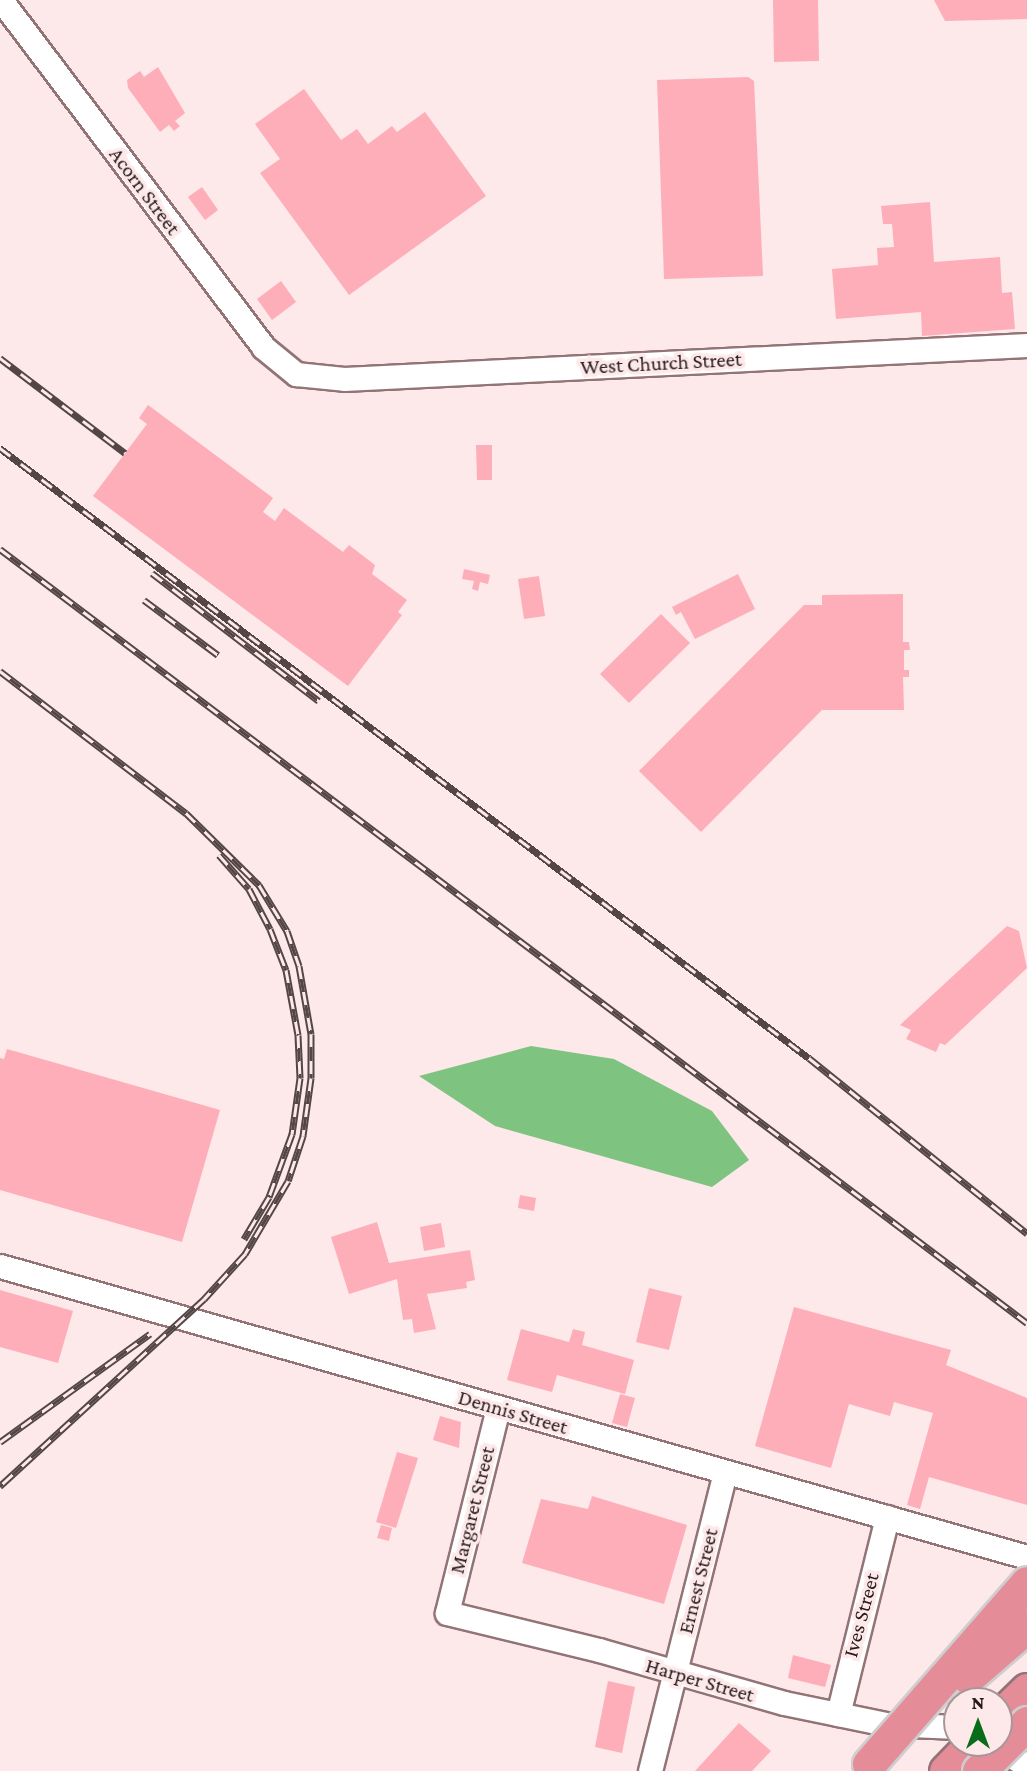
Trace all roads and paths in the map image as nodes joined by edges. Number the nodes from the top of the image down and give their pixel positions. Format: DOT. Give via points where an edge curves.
graph roads {
  1 [pos="1,0"];
  2 [pos="1027,345"];
  3 [pos="296,374"];
  4 [pos="0,1266"];
  5 [pos="498,1408"];
  6 [pos="725,1472"];
  7 [pos="887,1517"];
  8 [pos="1027,1557"];
  9 [pos="1027,1583"];
  10 [pos="447,1613"];
  11 [pos="1027,1626"];
  12 [pos="674,1674"];
  13 [pos="1027,1690"];
  14 [pos="1013,1704"];
  15 [pos="838,1714"];
  16 [pos="1027,1723"];
  17 [pos="943,1726"];
  18 [pos="960,1757"];
  19 [pos="865,1767"];
  20 [pos="650,1771"];
  21 [pos="946,1771"];
  22 [pos="979,1771"];
  1 -- 3 [label="street, Acorn Street" via="263,347"];
  2 -- 3 [label="street, West Church Street" via="344,379"];
  4 -- 5 [label="street, Dennis Street"];
  5 -- 6 [label="street, Dennis Street"];
  5 -- 10 [label="street, Margaret Street"];
  6 -- 7 [label="street, Dennis Street"];
  6 -- 12 [label="street, Ernest Street"];
  7 -- 8 [label="street, Dennis Street"];
  7 -- 15 [label="street, Ives Street"];
  9 -- 19 [label="highway, bridge"];
  10 -- 12 [label="street, Harper Street" via="599,1650"];
  11 -- 19 [label="highway, bridge"];
  12 -- 15 [label="street, Harper Street"];
  12 -- 20 [label="street, Ernest Street"];
  13 -- 14 [label="highway"];
  15 -- 17 [label="street, Harper Street" via="886,1724"];
  16 -- 22 [label="highway, bridge"];
  18 -- 21 [label="highway"];
}
